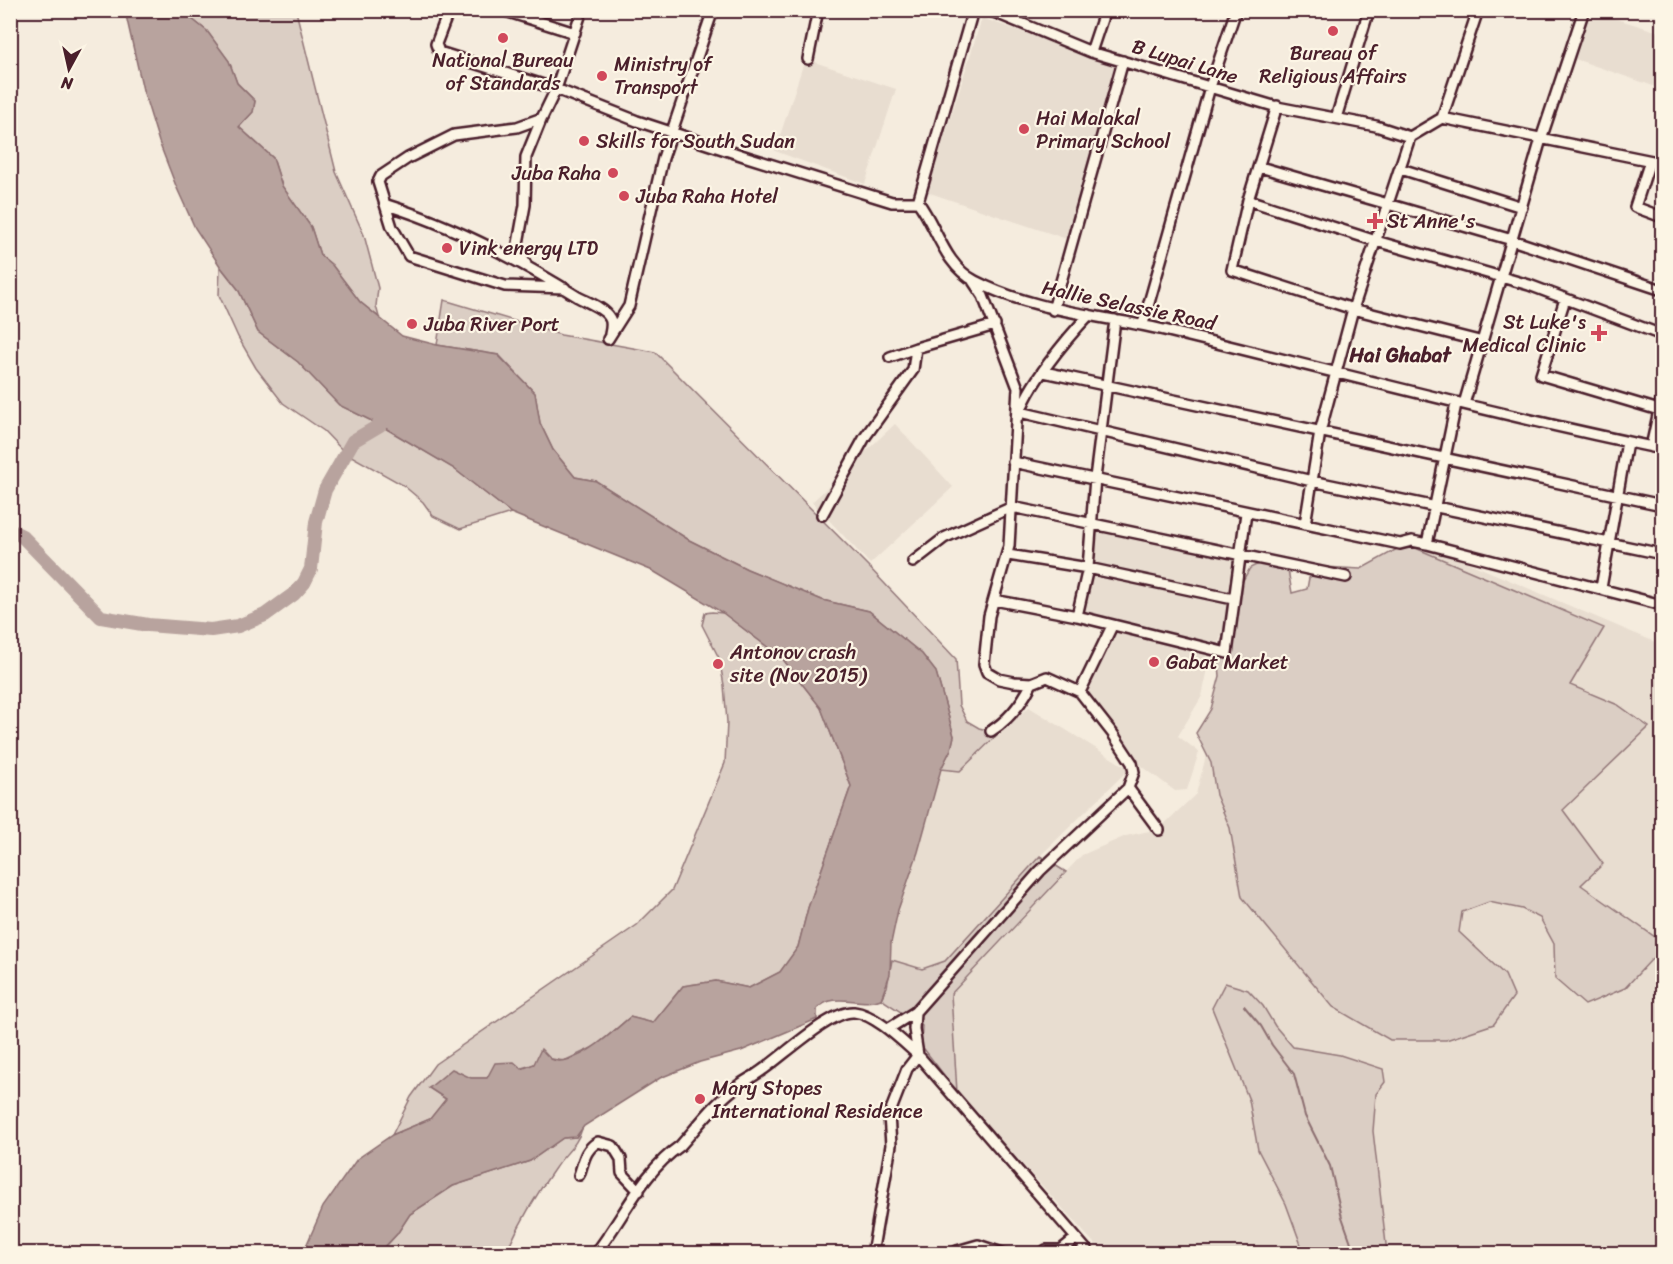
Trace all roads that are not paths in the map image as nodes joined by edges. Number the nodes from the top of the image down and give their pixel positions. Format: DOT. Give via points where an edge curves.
graph roads {
  1 [pos="449,10"];
  2 [pos="502,10"];
  3 [pos="582,10"];
  4 [pos="713,10"];
  5 [pos="818,10"];
  6 [pos="974,10"];
  7 [pos="989,10"];
  8 [pos="1105,10"];
  9 [pos="1236,10"];
  10 [pos="1369,10"];
  11 [pos="1478,10"];
  12 [pos="1584,10"];
  13 [pos="575,33"];
  14 [pos="1091,52"];
  15 [pos="808,59"];
  16 [pos="1123,61"];
  17 [pos="1210,87"];
  18 [pos="556,88"];
  19 [pos="1277,107"];
  20 [pos="542,118"];
  21 [pos="1336,118"];
  22 [pos="1442,118"];
  23 [pos="673,133"];
  24 [pos="1410,137"];
  25 [pos="1541,139"];
  26 [pos="1650,161"];
  27 [pos="1662,163"];
  28 [pos="1260,167"];
  29 [pos="1401,169"];
  30 [pos="1248,200"];
  31 [pos="918,202"];
  32 [pos="387,205"];
  33 [pos="1389,205"];
  34 [pos="1522,207"];
  35 [pos="1662,217"];
  36 [pos="1512,240"];
  37 [pos="1376,241"];
  38 [pos="527,266"];
  39 [pos="1502,278"];
  40 [pos="973,280"];
  41 [pos="565,288"];
  42 [pos="1662,290"];
  43 [pos="1565,299"];
  44 [pos="1353,309"];
  45 [pos="1053,310"];
  46 [pos="1089,315"];
  47 [pos="1115,320"];
  48 [pos="1143,324"];
  49 [pos="995,325"];
  50 [pos="1662,335"];
  51 [pos="1483,342"];
  52 [pos="916,348"];
  53 [pos="890,357"];
  54 [pos="1044,372"];
  55 [pos="1336,373"];
  56 [pos="1107,385"];
  57 [pos="1662,397"];
  58 [pos="1460,404"];
  59 [pos="1659,410"];
  60 [pos="1020,412"];
  61 [pos="1100,432"];
  62 [pos="1320,432"];
  63 [pos="1014,439"];
  64 [pos="1628,442"];
  65 [pos="1651,447"];
  66 [pos="1662,449"];
  67 [pos="1443,459"];
  68 [pos="1014,462"];
  69 [pos="1095,478"];
  70 [pos="1312,481"];
  71 [pos="1618,496"];
  72 [pos="1662,505"];
  73 [pos="1434,506"];
  74 [pos="1012,507"];
  75 [pos="1246,513"];
  76 [pos="822,515"];
  77 [pos="1093,524"];
  78 [pos="1305,525"];
  79 [pos="1609,543"];
  80 [pos="1428,544"];
  81 [pos="1662,554"];
  82 [pos="1008,555"];
  83 [pos="1240,555"];
  84 [pos="913,562"];
  85 [pos="1088,568"];
  86 [pos="1346,578"];
  87 [pos="1601,588"];
  88 [pos="1233,599"];
  89 [pos="994,600"];
  90 [pos="1662,605"];
  91 [pos="1077,616"];
  92 [pos="1112,626"];
  93 [pos="1032,683"];
  94 [pos="1080,692"];
  95 [pos="991,731"];
  96 [pos="1128,788"];
  97 [pos="1159,830"];
  98 [pos="915,1012"];
  99 [pos="888,1029"];
  100 [pos="918,1055"];
  101 [pos="579,1175"];
  102 [pos="639,1191"];
  103 [pos="1076,1238"];
  104 [pos="957,1251"];
  105 [pos="595,1254"];
  106 [pos="872,1254"];
  107 [pos="1005,1254"];
  108 [pos="1042,1254"];
  109 [pos="1090,1254"];
  1 -- 18 [label="street" via="436,44 439,52"];
  2 -- 13 [label="street"];
  3 -- 13 [label="street"];
  4 -- 23 [label="street"];
  5 -- 15 [label="street"];
  6 -- 31 [label="street"];
  7 -- 14 [label="street, B Lupai Lane"];
  8 -- 14 [label="street"];
  9 -- 17 [label="street"];
  10 -- 21 [label="street"];
  11 -- 22 [label="street"];
  12 -- 25 [label="street"];
  13 -- 18 [label="street"];
  14 -- 16 [label="street, B Lupai Lane"];
  16 -- 17 [label="street, B Lupai Lane"];
  16 -- 45 [label="street"];
  17 -- 19 [label="street, B Lupai Lane"];
  17 -- 48 [label="street"];
  18 -- 20 [label="street"];
  18 -- 23 [label="street"];
  19 -- 21 [label="street, B Lupai Lane"];
  19 -- 28 [label="street"];
  20 -- 32 [label="street" via="517,127 454,135 417,153 379,179"];
  20 -- 38 [label="street" via="526,157 525,205 517,249"];
  21 -- 24 [label="street, B Lupai Lane"];
  22 -- 24 [label="street"];
  22 -- 25 [label="street"];
  23 -- 31 [label="street" via="892,202"];
  23 -- 41 [label="street" via="663,158 628,306 608,339 610,318"];
  24 -- 29 [label="street"];
  25 -- 26 [label="street"];
  25 -- 34 [label="street"];
  26 -- 27 [label="street"];
  26 -- 35 [label="street" via="1635,207"];
  28 -- 30 [label="street"];
  28 -- 33 [label="street"];
  29 -- 33 [label="street"];
  29 -- 34 [label="street"];
  30 -- 37 [label="street"];
  30 -- 44 [label="street" via="1232,270"];
  31 -- 40 [label="street, Hallie Selassie Road" via="931,219 945,252"];
  32 -- 38 [label="street" via="428,218"];
  32 -- 41 [label="street" via="392,227 409,256 505,286"];
  33 -- 36 [label="street"];
  33 -- 37 [label="street"];
  34 -- 36 [label="street"];
  36 -- 39 [label="street"];
  36 -- 42 [label="street"];
  37 -- 39 [label="street"];
  37 -- 44 [label="street"];
  38 -- 41 [label="street"];
  39 -- 43 [label="street"];
  39 -- 51 [label="street"];
  40 -- 45 [label="street, Hallie Selassie Road"];
  40 -- 49 [label="street"];
  43 -- 50 [label="street"];
  43 -- 59 [label="street" via="1541,375"];
  44 -- 51 [label="street"];
  44 -- 55 [label="street"];
  45 -- 46 [label="street, Hallie Selassie Road"];
  46 -- 47 [label="street, Hallie Selassie Road"];
  46 -- 54 [label="street" via="1067,338"];
  47 -- 48 [label="street, Hallie Selassie Road"];
  47 -- 56 [label="street"];
  48 -- 55 [label="street, Hallie Selassie Road"];
  49 -- 52 [label="street"];
  49 -- 63 [label="street" via="1018,388"];
  51 -- 58 [label="street"];
  52 -- 53 [label="street"];
  52 -- 76 [label="street" via="913,370 865,437"];
  54 -- 56 [label="street"];
  54 -- 60 [label="street"];
  55 -- 58 [label="street, Hallie Selassie Road"];
  55 -- 62 [label="street"];
  56 -- 61 [label="street"];
  56 -- 62 [label="street"];
  57 -- 59 [label="street"];
  58 -- 64 [label="street, Hallie Selassie Road"];
  58 -- 67 [label="street"];
  59 -- 65 [label="street"];
  60 -- 61 [label="street"];
  60 -- 63 [label="street"];
  61 -- 69 [label="street"];
  61 -- 70 [label="street"];
  62 -- 67 [label="street"];
  62 -- 70 [label="street"];
  63 -- 68 [label="street"];
  64 -- 65 [label="street, Hallie Selassie Road"];
  64 -- 71 [label="street"];
  65 -- 66 [label="street, Hallie Selassie Road"];
  67 -- 71 [label="street"];
  67 -- 73 [label="street"];
  68 -- 69 [label="street"];
  68 -- 74 [label="street"];
  69 -- 75 [label="street"];
  69 -- 77 [label="street"];
  70 -- 73 [label="street"];
  70 -- 78 [label="street"];
  71 -- 72 [label="street"];
  71 -- 79 [label="street"];
  73 -- 79 [label="street"];
  73 -- 80 [label="street"];
  74 -- 77 [label="street"];
  74 -- 82 [label="street"];
  74 -- 84 [label="street" via="944,538"];
  75 -- 78 [label="street"];
  75 -- 83 [label="street"];
  77 -- 83 [label="street"];
  77 -- 85 [label="street"];
  78 -- 80 [label="street" via="1400,544"];
  79 -- 81 [label="street"];
  79 -- 87 [label="street"];
  80 -- 87 [label="street"];
  82 -- 85 [label="street"];
  82 -- 89 [label="street"];
  83 -- 86 [label="street"];
  83 -- 88 [label="street"];
  85 -- 88 [label="street"];
  85 -- 91 [label="street"];
  87 -- 90 [label="street"];
  88 -- 92 [label="street" via="1227,652"];
  89 -- 91 [label="street"];
  89 -- 93 [label="street" via="983,652 987,672 999,679"];
  91 -- 92 [label="street"];
  92 -- 94 [label="street"];
  93 -- 94 [label="street" via="1047,677"];
  93 -- 95 [label="street" via="1017,708"];
  94 -- 96 [label="street" via="1132,763 1134,772"];
  96 -- 97 [label="street"];
  96 -- 98 [label="street" via="1040,871"];
  98 -- 99 [label="street"];
  98 -- 100 [label="street"];
  99 -- 100 [label="street"];
  99 -- 102 [label="street" via="851,1012 823,1025 733,1089"];
  100 -- 103 [label="street"];
  100 -- 106 [label="street" via="907,1070 889,1115 891,1145"];
  101 -- 102 [label="street" via="591,1146 598,1142 613,1146 621,1159 622,1173"];
  102 -- 105 [label="street"];
  103 -- 108 [label="street" via="1061,1250 1046,1250"];
  103 -- 109 [label="street"];
  104 -- 107 [label="street" via="978,1245"];
}
